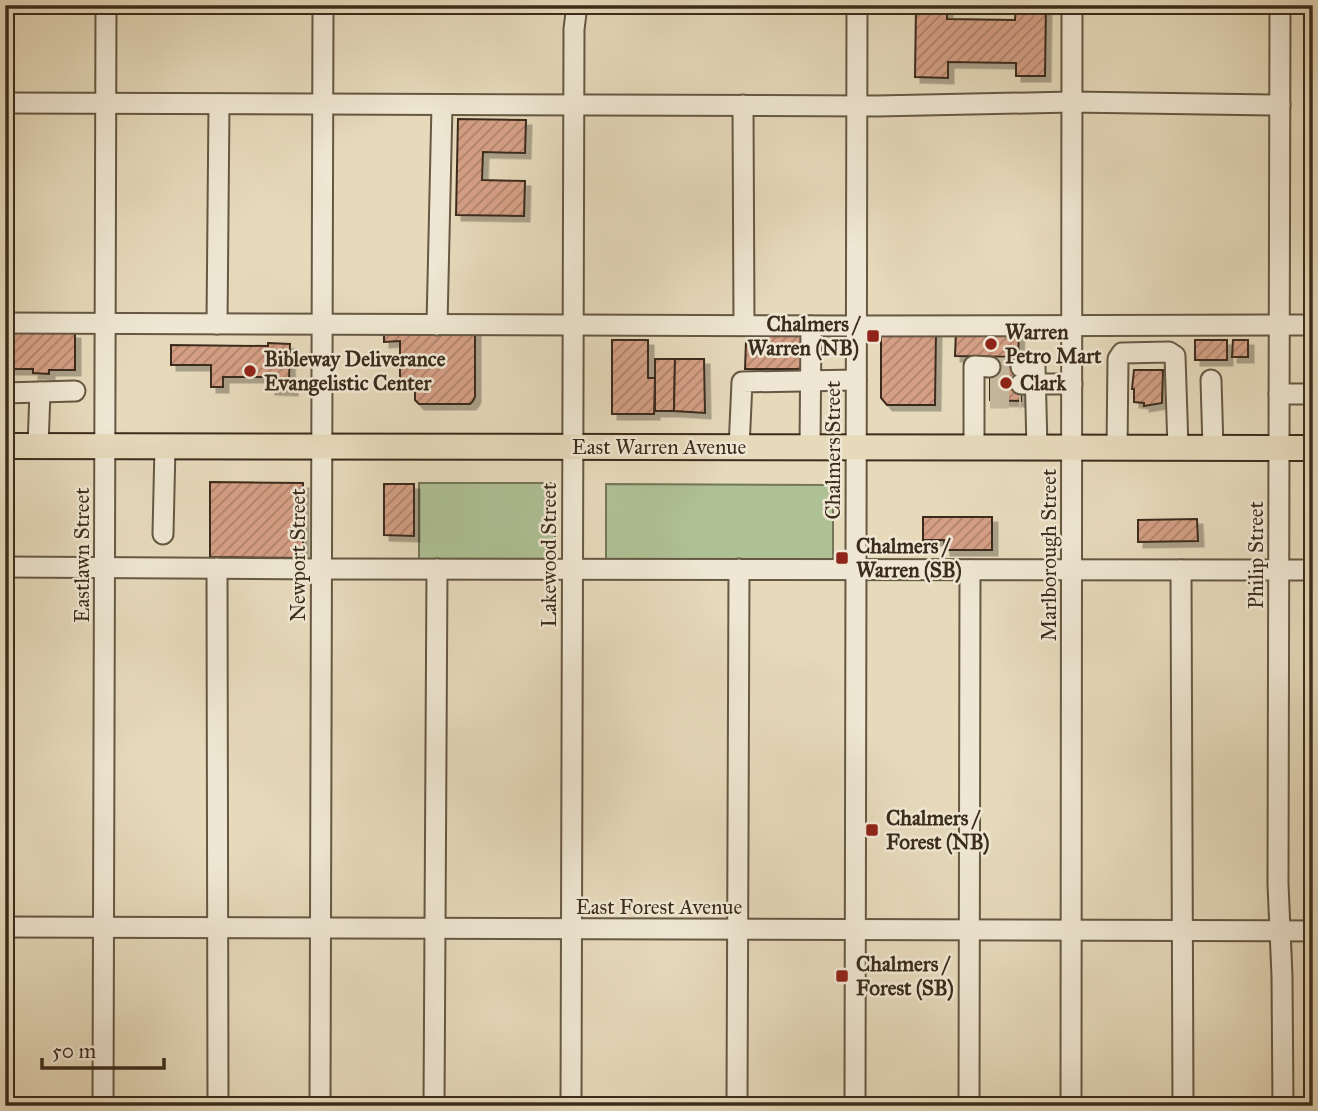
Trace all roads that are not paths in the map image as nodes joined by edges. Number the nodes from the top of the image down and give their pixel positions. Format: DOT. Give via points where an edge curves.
graph roads {
  1 [pos="106,5"];
  2 [pos="323,5"];
  3 [pos="577,5"];
  4 [pos="857,5"];
  5 [pos="1072,5"];
  6 [pos="1280,5"];
  7 [pos="1072,102"];
  8 [pos="5,103"];
  9 [pos="106,103"];
  10 [pos="219,104"];
  11 [pos="1280,104"];
  12 [pos="322,105"];
  13 [pos="442,105"];
  14 [pos="573,105"];
  15 [pos="743,106"];
  16 [pos="856,106"];
  17 [pos="5,323"];
  18 [pos="105,324"];
  19 [pos="218,324"];
  20 [pos="322,325"];
  21 [pos="437,325"];
  22 [pos="573,325"];
  23 [pos="744,325"];
  24 [pos="1072,325"];
  25 [pos="1279,325"];
  26 [pos="1313,325"];
  27 [pos="811,326"];
  28 [pos="855,327"];
  29 [pos="856,380"];
  30 [pos="1211,380"];
  31 [pos="811,382"];
  32 [pos="1072,384"];
  33 [pos="984,386"];
  34 [pos="75,391"];
  35 [pos="40,392"];
  36 [pos="5,393"];
  37 [pos="1279,394"];
  38 [pos="1313,394"];
  39 [pos="5,446"];
  40 [pos="38,446"];
  41 [pos="105,446"];
  42 [pos="165,446"];
  43 [pos="321,446"];
  44 [pos="572,447"];
  45 [pos="810,447"];
  46 [pos="739,448"];
  47 [pos="856,448"];
  48 [pos="974,448"];
  49 [pos="1037,448"];
  50 [pos="1072,448"];
  51 [pos="1116,448"];
  52 [pos="1178,448"];
  53 [pos="1213,448"];
  54 [pos="1313,448"];
  55 [pos="1279,449"];
  56 [pos="163,534"];
  57 [pos="5,566"];
  58 [pos="105,566"];
  59 [pos="217,568"];
  60 [pos="572,568"];
  61 [pos="321,569"];
  62 [pos="437,569"];
  63 [pos="739,569"];
  64 [pos="855,569"];
  65 [pos="970,570"];
  66 [pos="1181,570"];
  67 [pos="1279,570"];
  68 [pos="1313,570"];
  69 [pos="1071,571"];
  70 [pos="5,927"];
  71 [pos="435,927"];
  72 [pos="104,928"];
  73 [pos="218,928"];
  74 [pos="320,928"];
  75 [pos="571,929"];
  76 [pos="738,930"];
  77 [pos="854,930"];
  78 [pos="968,930"];
  79 [pos="1070,930"];
  80 [pos="1182,931"];
  81 [pos="1280,931"];
  82 [pos="1313,931"];
  83 [pos="103,1106"];
  84 [pos="218,1106"];
  85 [pos="320,1106"];
  86 [pos="434,1106"];
  87 [pos="571,1106"];
  88 [pos="737,1106"];
  89 [pos="855,1106"];
  90 [pos="969,1106"];
  91 [pos="1071,1106"];
  92 [pos="1183,1106"];
  93 [pos="1283,1106"];
  1 -- 9 [label="street, Eastlawn Street"];
  2 -- 12 [label="street, Newport Street"];
  3 -- 14 [label="street, Lakewood Street"];
  4 -- 16 [label="street, Chalmers Street"];
  5 -- 7 [label="street, Marlborough Street"];
  6 -- 11 [label="street, Philip Street"];
  7 -- 11 [label="street"];
  7 -- 16 [label="street"];
  7 -- 24 [label="street, Marlborough Street"];
  8 -- 9 [label="street"];
  9 -- 10 [label="street"];
  9 -- 18 [label="street, Eastlawn Street"];
  10 -- 12 [label="street"];
  10 -- 19 [label="street"];
  11 -- 25 [label="street, Philip Street"];
  12 -- 13 [label="street"];
  12 -- 20 [label="street, Newport Street"];
  13 -- 14 [label="street"];
  13 -- 21 [label="street"];
  14 -- 15 [label="street"];
  14 -- 22 [label="street, Lakewood Street"];
  15 -- 16 [label="street"];
  15 -- 23 [label="street"];
  16 -- 28 [label="street, Chalmers Street"];
  17 -- 18 [label="street"];
  18 -- 19 [label="street"];
  18 -- 41 [label="street, Eastlawn Street"];
  19 -- 20 [label="street"];
  20 -- 21 [label="street"];
  20 -- 43 [label="street, Newport Street"];
  21 -- 22 [label="street"];
  22 -- 23 [label="street"];
  22 -- 44 [label="street, Lakewood Street"];
  23 -- 27 [label="street"];
  24 -- 25 [label="street"];
  24 -- 28 [label="street"];
  24 -- 32 [label="street, Marlborough Street"];
  25 -- 26 [label="street"];
  25 -- 37 [label="street, Philip Street"];
  27 -- 28 [label="street"];
  27 -- 31 [label="street"];
  28 -- 29 [label="street, Chalmers Street"];
  29 -- 31 [label="street"];
  29 -- 47 [label="street, Chalmers Street"];
  30 -- 53 [label="street"];
  31 -- 45 [label="street"];
  31 -- 46 [label="street" via="742,382"];
  32 -- 49 [label="street" via="1027,387"];
  32 -- 50 [label="street, Marlborough Street"];
  33 -- 48 [label="street"];
  34 -- 35 [label="street"];
  35 -- 36 [label="street"];
  35 -- 40 [label="street"];
  37 -- 38 [label="street"];
  37 -- 55 [label="street, Philip Street"];
  39 -- 40 [label="main road, East Warren Avenue"];
  40 -- 41 [label="main road, East Warren Avenue"];
  41 -- 42 [label="main road, East Warren Avenue"];
  41 -- 58 [label="street, Eastlawn Street"];
  42 -- 43 [label="main road, East Warren Avenue"];
  42 -- 56 [label="street"];
  43 -- 44 [label="main road, East Warren Avenue"];
  43 -- 61 [label="street, Newport Street"];
  44 -- 46 [label="main road, East Warren Avenue"];
  44 -- 60 [label="street, Lakewood Street"];
  45 -- 46 [label="main road, East Warren Avenue"];
  45 -- 47 [label="main road, East Warren Avenue"];
  47 -- 48 [label="main road, East Warren Avenue"];
  47 -- 64 [label="street, Chalmers Street"];
  48 -- 49 [label="main road, East Warren Avenue"];
  49 -- 50 [label="main road, East Warren Avenue"];
  50 -- 51 [label="main road, East Warren Avenue"];
  50 -- 69 [label="street, Marlborough Street"];
  51 -- 52 [label="main road, East Warren Avenue"];
  51 -- 52 [label="street" via="1118,359 1122,352 1169,352 1175,356"];
  52 -- 53 [label="main road, East Warren Avenue"];
  53 -- 55 [label="main road, East Warren Avenue"];
  54 -- 55 [label="main road, East Warren Avenue"];
  55 -- 67 [label="street, Philip Street"];
  57 -- 58 [label="street"];
  58 -- 59 [label="street"];
  58 -- 72 [label="street, Eastlawn Street"];
  59 -- 61 [label="street"];
  59 -- 73 [label="street"];
  60 -- 62 [label="street"];
  60 -- 63 [label="street"];
  60 -- 75 [label="street, Lakewood Street"];
  61 -- 62 [label="street"];
  61 -- 74 [label="street, Newport Street"];
  62 -- 71 [label="street"];
  63 -- 64 [label="street"];
  63 -- 76 [label="street"];
  64 -- 65 [label="street"];
  64 -- 77 [label="street, Chalmers Street"];
  65 -- 69 [label="street"];
  65 -- 78 [label="street"];
  66 -- 67 [label="street"];
  66 -- 69 [label="street"];
  66 -- 80 [label="street"];
  67 -- 68 [label="street"];
  67 -- 81 [label="street, Philip Street"];
  69 -- 79 [label="street, Marlborough Street"];
  70 -- 72 [label="street, East Forest Avenue"];
  71 -- 74 [label="street, East Forest Avenue"];
  71 -- 75 [label="street, East Forest Avenue"];
  71 -- 86 [label="street"];
  72 -- 73 [label="street, East Forest Avenue"];
  72 -- 83 [label="street, Eastlawn Street"];
  73 -- 74 [label="street, East Forest Avenue"];
  73 -- 84 [label="street"];
  74 -- 85 [label="street, Newport Street"];
  75 -- 76 [label="street, East Forest Avenue"];
  75 -- 87 [label="street, Lakewood Street"];
  76 -- 77 [label="street, East Forest Avenue"];
  76 -- 88 [label="street"];
  77 -- 78 [label="street, East Forest Avenue"];
  77 -- 89 [label="street, Chalmers Street"];
  78 -- 79 [label="street, East Forest Avenue"];
  78 -- 90 [label="street"];
  79 -- 80 [label="street, East Forest Avenue"];
  79 -- 91 [label="street, Marlborough Street"];
  80 -- 81 [label="street, East Forest Avenue"];
  80 -- 92 [label="street"];
  81 -- 82 [label="street, East Forest Avenue"];
  81 -- 93 [label="street, Philip Street"];
}
